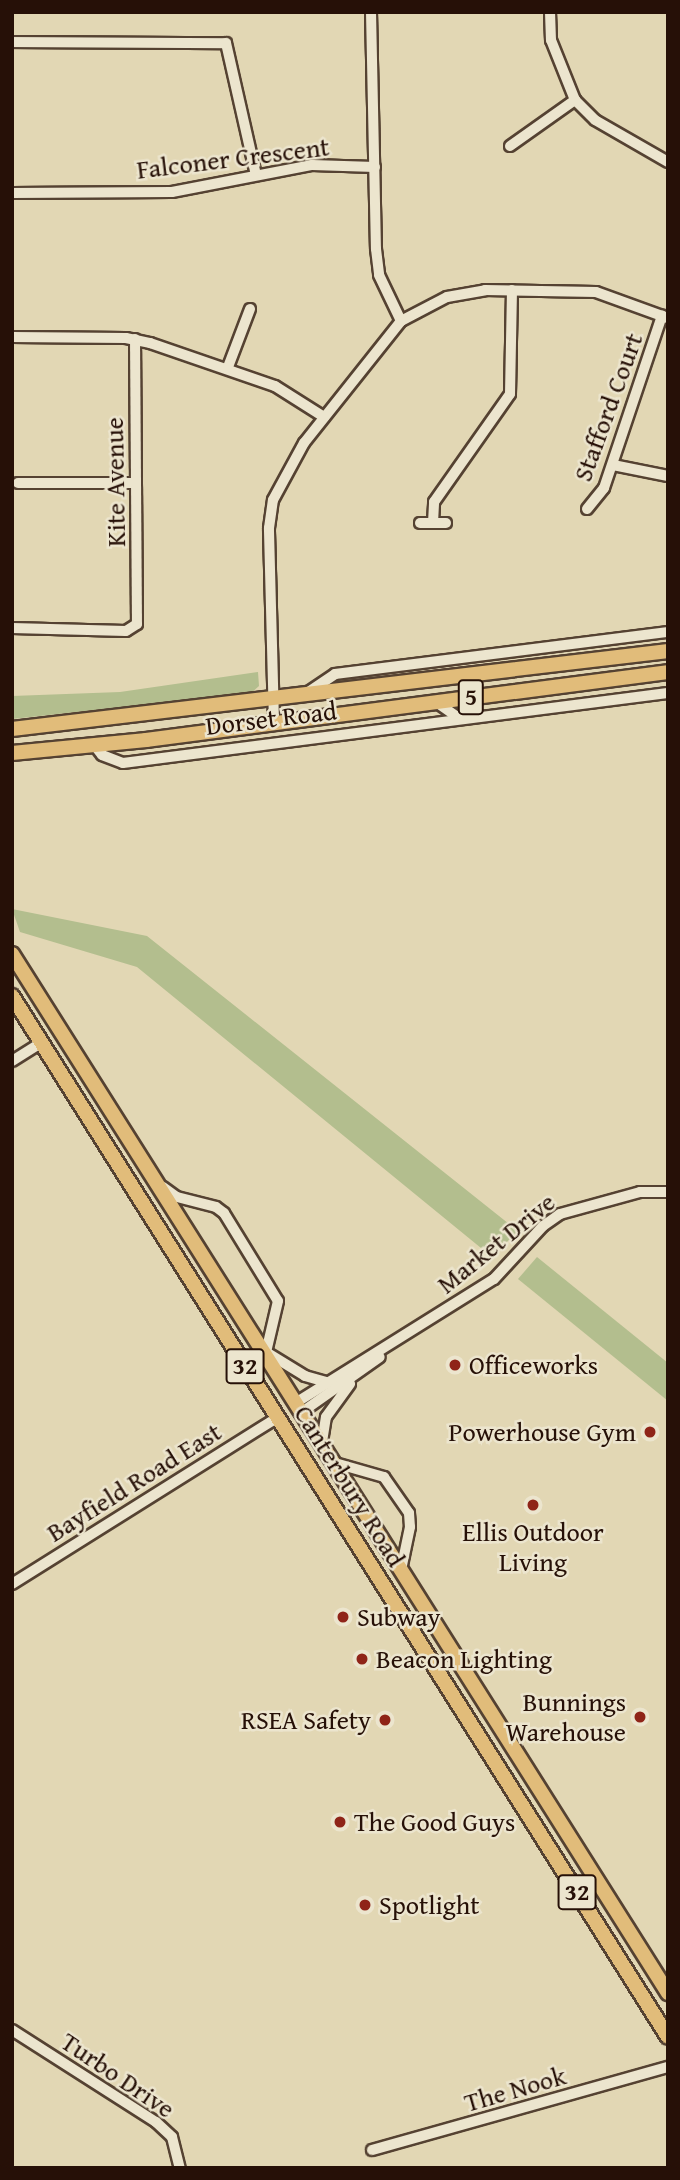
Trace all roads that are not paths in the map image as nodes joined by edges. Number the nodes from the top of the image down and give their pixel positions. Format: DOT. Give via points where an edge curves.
graph roads {
  1 [pos="371,12"];
  2 [pos="550,12"];
  3 [pos="12,41"];
  4 [pos="575,100"];
  5 [pos="510,146"];
  6 [pos="668,162"];
  7 [pos="375,167"];
  8 [pos="256,175"];
  9 [pos="12,193"];
  10 [pos="512,290"];
  11 [pos="250,309"];
  12 [pos="665,317"];
  13 [pos="401,321"];
  14 [pos="12,337"];
  15 [pos="135,340"];
  16 [pos="229,367"];
  17 [pos="324,417"];
  18 [pos="613,465"];
  19 [pos="668,476"];
  20 [pos="18,483"];
  21 [pos="135,483"];
  22 [pos="587,509"];
  23 [pos="420,523"];
  24 [pos="433,523"];
  25 [pos="446,523"];
  26 [pos="12,628"];
  27 [pos="668,632"];
  28 [pos="668,651"];
  29 [pos="668,672"];
  30 [pos="668,693"];
  31 [pos="304,696"];
  32 [pos="271,700"];
  33 [pos="436,702"];
  34 [pos="460,719"];
  35 [pos="274,722"];
  36 [pos="12,729"];
  37 [pos="94,746"];
  38 [pos="12,753"];
  39 [pos="12,954"];
  40 [pos="12,996"];
  41 [pos="41,1043"];
  42 [pos="12,1061"];
  43 [pos="136,1152"];
  44 [pos="118,1164"];
  45 [pos="152,1177"];
  46 [pos="668,1192"];
  47 [pos="266,1352"];
  48 [pos="382,1353"];
  49 [pos="355,1378"];
  50 [pos="328,1382"];
  51 [pos="300,1407"];
  52 [pos="278,1417"];
  53 [pos="322,1442"];
  54 [pos="335,1463"];
  55 [pos="401,1571"];
  56 [pos="12,1584"];
  57 [pos="499,1722"];
  58 [pos="482,1741"];
  59 [pos="668,1993"];
  60 [pos="12,2030"];
  61 [pos="668,2037"];
  62 [pos="668,2067"];
  63 [pos="372,2150"];
  64 [pos="180,2168"];
  1 -- 7 [label="street"];
  2 -- 4 [label="street" via="551,40"];
  3 -- 8 [label="street" via="226,43"];
  4 -- 5 [label="street"];
  4 -- 6 [label="street" via="595,120"];
  7 -- 8 [label="street, Falconer Crescent" via="312,165"];
  7 -- 13 [label="street" via="379,275"];
  8 -- 9 [label="street, Falconer Crescent" via="172,192"];
  10 -- 12 [label="street" via="596,292"];
  10 -- 13 [label="street" via="457,294"];
  10 -- 24 [label="street" via="510,394 434,502"];
  11 -- 16 [label="street"];
  12 -- 18 [label="street, Stafford Court"];
  13 -- 17 [label="street"];
  14 -- 15 [label="street"];
  15 -- 16 [label="street"];
  15 -- 21 [label="street, Kite Avenue"];
  16 -- 17 [label="street" via="287,392"];
  17 -- 32 [label="street" via="285,471 269,516"];
  18 -- 19 [label="street"];
  18 -- 22 [label="street, Stafford Court" via="600,496"];
  20 -- 21 [label="street"];
  21 -- 26 [label="street, Kite Avenue" via="136,624 126,631"];
  23 -- 24 [label="street"];
  24 -- 25 [label="street"];
  27 -- 31 [label="street, Dorset Road" via="335,674"];
  28 -- 31 [label="main road, Dorset Road / 5"];
  29 -- 33 [label="main road, Dorset Road / 5"];
  30 -- 34 [label="street, Dorset Road"];
  31 -- 32 [label="main road, Dorset Road / 5"];
  32 -- 35 [label="street"];
  32 -- 36 [label="main road, Dorset Road / 5"];
  33 -- 34 [label="street"];
  33 -- 35 [label="main road, Dorset Road / 5"];
  34 -- 37 [label="street, Dorset Road" via="123,764"];
  35 -- 37 [label="main road, Dorset Road / 5"];
  37 -- 38 [label="main road, Dorset Road / 5"];
  39 -- 43 [label="main road, Canterbury Road / 32"];
  40 -- 41 [label="main road, Canterbury Road / 32"];
  41 -- 42 [label="street"];
  41 -- 44 [label="main road, Canterbury Road / 32"];
  43 -- 44 [label="main road"];
  43 -- 45 [label="main road, Canterbury Road / 32"];
  44 -- 52 [label="main road, Canterbury Road / 32"];
  45 -- 47 [label="main road, Canterbury Road / 32"];
  45 -- 47 [label="street" via="177,1197 220,1209 235,1231 278,1301"];
  46 -- 48 [label="street, Market Drive" via="639,1192 561,1214 543,1226 494,1279"];
  47 -- 50 [label="street" via="305,1376"];
  47 -- 51 [label="main road, Canterbury Road / 32"];
  48 -- 49 [label="street, Market Drive"];
  48 -- 50 [label="street, Market Drive"];
  49 -- 51 [label="street, Market Drive"];
  49 -- 53 [label="street" via="326,1417"];
  50 -- 51 [label="street, Market Drive"];
  51 -- 52 [label="main road"];
  51 -- 53 [label="main road, Canterbury Road / 32"];
  52 -- 56 [label="street, Bayfield Road East"];
  52 -- 58 [label="main road, Canterbury Road / 32"];
  53 -- 54 [label="main road, Canterbury Road / 32"];
  54 -- 55 [label="main road, Canterbury Road / 32"];
  54 -- 55 [label="street" via="384,1477 409,1513 411,1527"];
  55 -- 57 [label="main road, Canterbury Road / 32"];
  57 -- 58 [label="main road"];
  57 -- 59 [label="main road, Canterbury Road / 32"];
  58 -- 61 [label="main road, Canterbury Road / 32"];
  60 -- 64 [label="street, Turbo Drive" via="156,2122 172,2137"];
  62 -- 63 [label="street, The Nook"];
}
